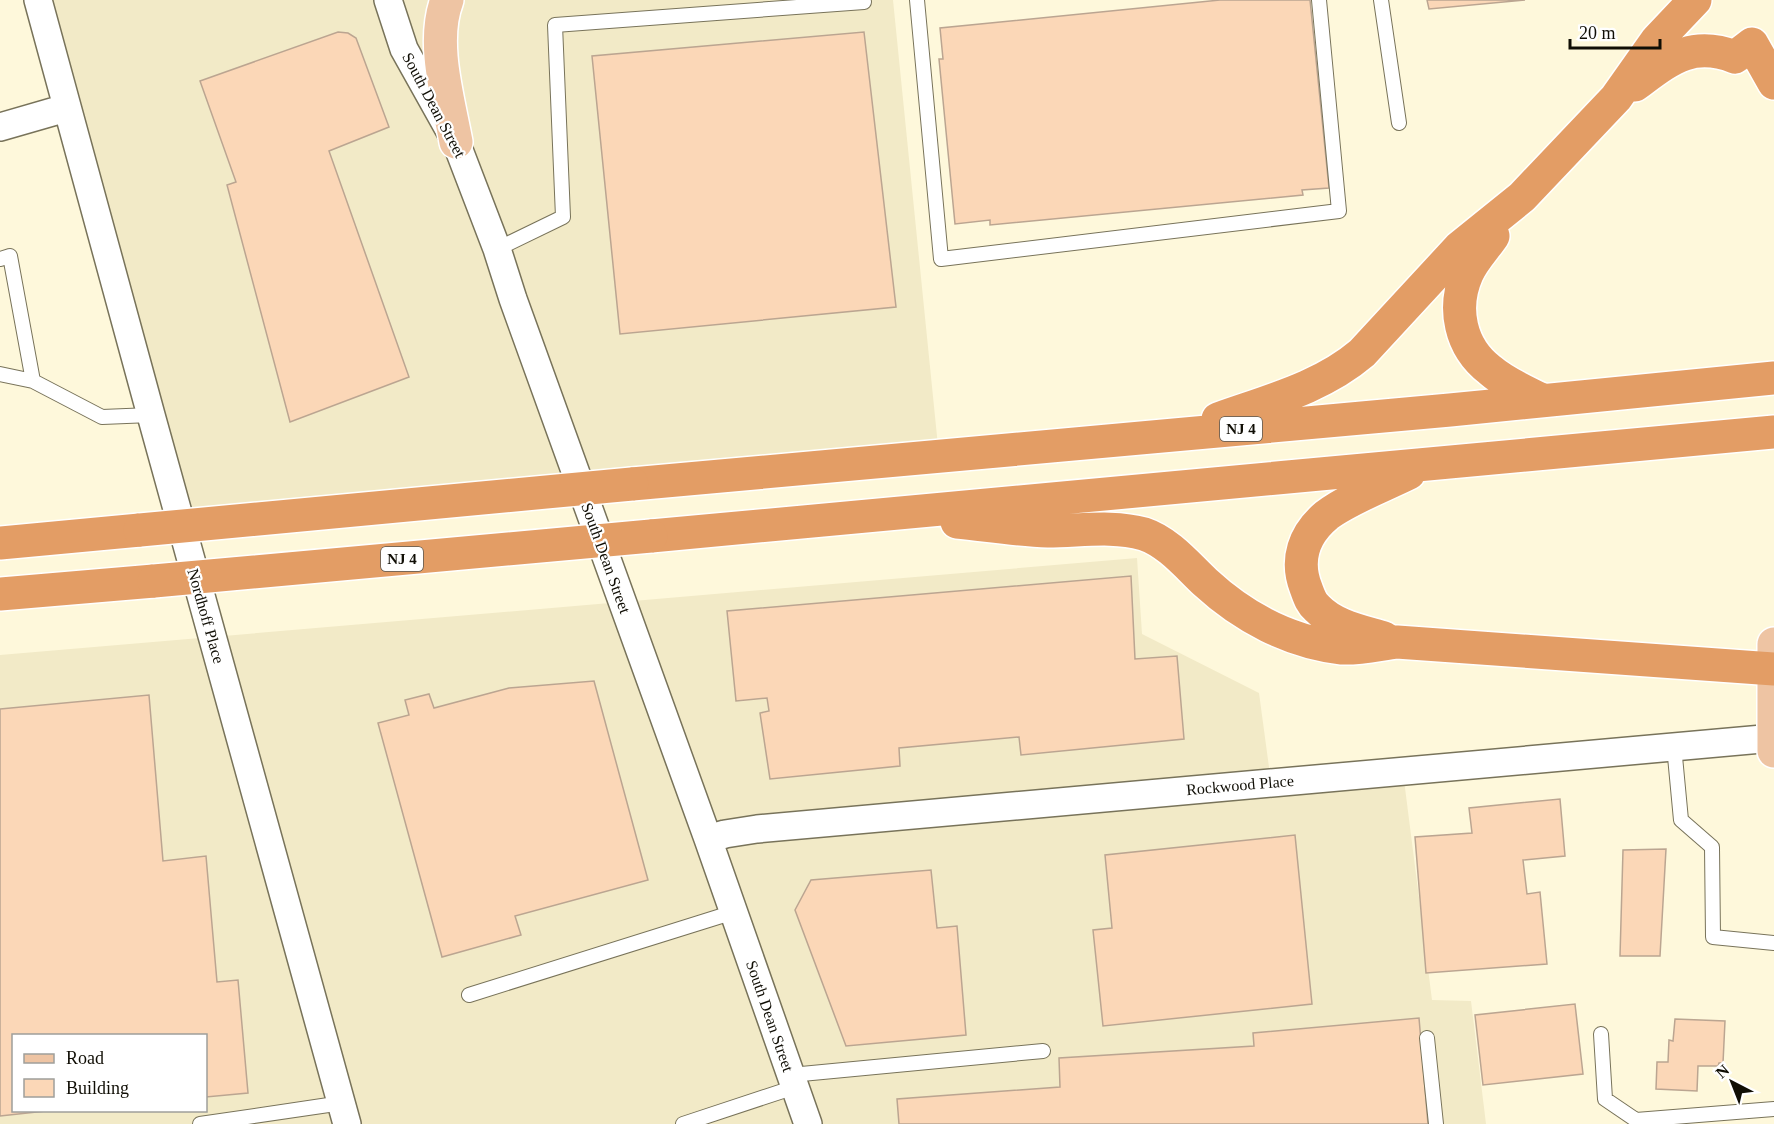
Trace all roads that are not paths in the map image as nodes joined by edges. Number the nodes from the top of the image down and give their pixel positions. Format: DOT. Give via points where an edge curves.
graph roads {
  1 [pos="38,0"];
  2 [pos="388,0"];
  3 [pos="447,0"];
  4 [pos="863,0"];
  5 [pos="917,0"];
  6 [pos="1319,0"];
  7 [pos="1381,0"];
  8 [pos="1695,0"];
  9 [pos="1774,83"];
  10 [pos="1616,98"];
  11 [pos="66,108"];
  12 [pos="1399,123"];
  13 [pos="0,127"];
  14 [pos="456,142"];
  15 [pos="1522,197"];
  16 [pos="497,249"];
  17 [pos="0,259"];
  18 [pos="0,374"];
  19 [pos="1774,378"];
  20 [pos="33,381"];
  21 [pos="1542,400"];
  22 [pos="151,415"];
  23 [pos="1774,432"];
  24 [pos="1173,435"];
  25 [pos="1426,464"];
  26 [pos="878,514"];
  27 [pos="0,543"];
  28 [pos="0,594"];
  29 [pos="1397,642"];
  30 [pos="1774,644"];
  31 [pos="1773,669"];
  32 [pos="1774,738"];
  33 [pos="1674,747"];
  34 [pos="1774,751"];
  35 [pos="708,839"];
  36 [pos="734,912"];
  37 [pos="1774,943"];
  38 [pos="469,995"];
  39 [pos="1601,1034"];
  40 [pos="1427,1038"];
  41 [pos="1043,1051"];
  42 [pos="793,1081"];
  43 [pos="1774,1109"];
  44 [pos="344,1113"];
  45 [pos="1694,1120"];
  46 [pos="1636,1122"];
  47 [pos="200,1124"];
  48 [pos="684,1124"];
  49 [pos="808,1124"];
  50 [pos="1436,1124"];
  1 -- 11 [label="street, Nordhoff Place"];
  2 -- 14 [label="street, South Dean Street" via="404,49"];
  3 -- 14 [label="main road" via="440,49"];
  4 -- 16 [label="lane" via="555,25 563,217"];
  5 -- 6 [label="lane" via="941,259 1339,211"];
  7 -- 12 [label="lane"];
  8 -- 10 [label="highway" via="1657,40"];
  9 -- 10 [label="highway" via="1752,44 1735,57 1708,51 1682,54"];
  10 -- 15 [label="highway"];
  11 -- 13 [label="street"];
  11 -- 22 [label="street, Nordhoff Place"];
  14 -- 16 [label="street, South Dean Street"];
  15 -- 21 [label="highway" via="1468,272 1459,302 1460,318 1467,344 1488,369"];
  15 -- 24 [label="highway" via="1460,247 1346,367 1309,387"];
  16 -- 35 [label="street, South Dean Street"];
  17 -- 20 [label="lane" via="10,256"];
  18 -- 20 [label="lane"];
  19 -- 21 [label="highway, NJ 4"];
  20 -- 22 [label="lane" via="102,417"];
  21 -- 24 [label="highway, NJ 4"];
  22 -- 44 [label="street, Nordhoff Place"];
  23 -- 25 [label="highway, NJ 4"];
  24 -- 27 [label="highway, NJ 4, bridge"];
  25 -- 26 [label="highway, NJ 4"];
  25 -- 29 [label="highway" via="1328,514 1306,540 1301,555 1304,584 1318,609 1343,625"];
  26 -- 28 [label="highway, NJ 4, bridge"];
  26 -- 29 [label="highway" via="1048,531 1123,530 1145,535 1160,542 1232,605 1280,631 1310,642 1345,648"];
  29 -- 31 [label="highway"];
  30 -- 31 [label="main road"];
  31 -- 32 [label="main road"];
  32 -- 33 [label="street, Rockwood Place"];
  32 -- 34 [label="main road"];
  33 -- 35 [label="street, Rockwood Place" via="757,829"];
  33 -- 37 [label="lane" via="1681,820 1712,847 1713,938"];
  35 -- 36 [label="street, South Dean Street"];
  36 -- 38 [label="lane"];
  36 -- 42 [label="street, South Dean Street"];
  39 -- 46 [label="lane" via="1605,1100"];
  40 -- 50 [label="lane"];
  41 -- 42 [label="lane"];
  42 -- 48 [label="lane"];
  42 -- 49 [label="street, South Dean Street"];
  43 -- 45 [label="lane"];
  44 -- 47 [label="lane"];
  45 -- 46 [label="lane"];
}
